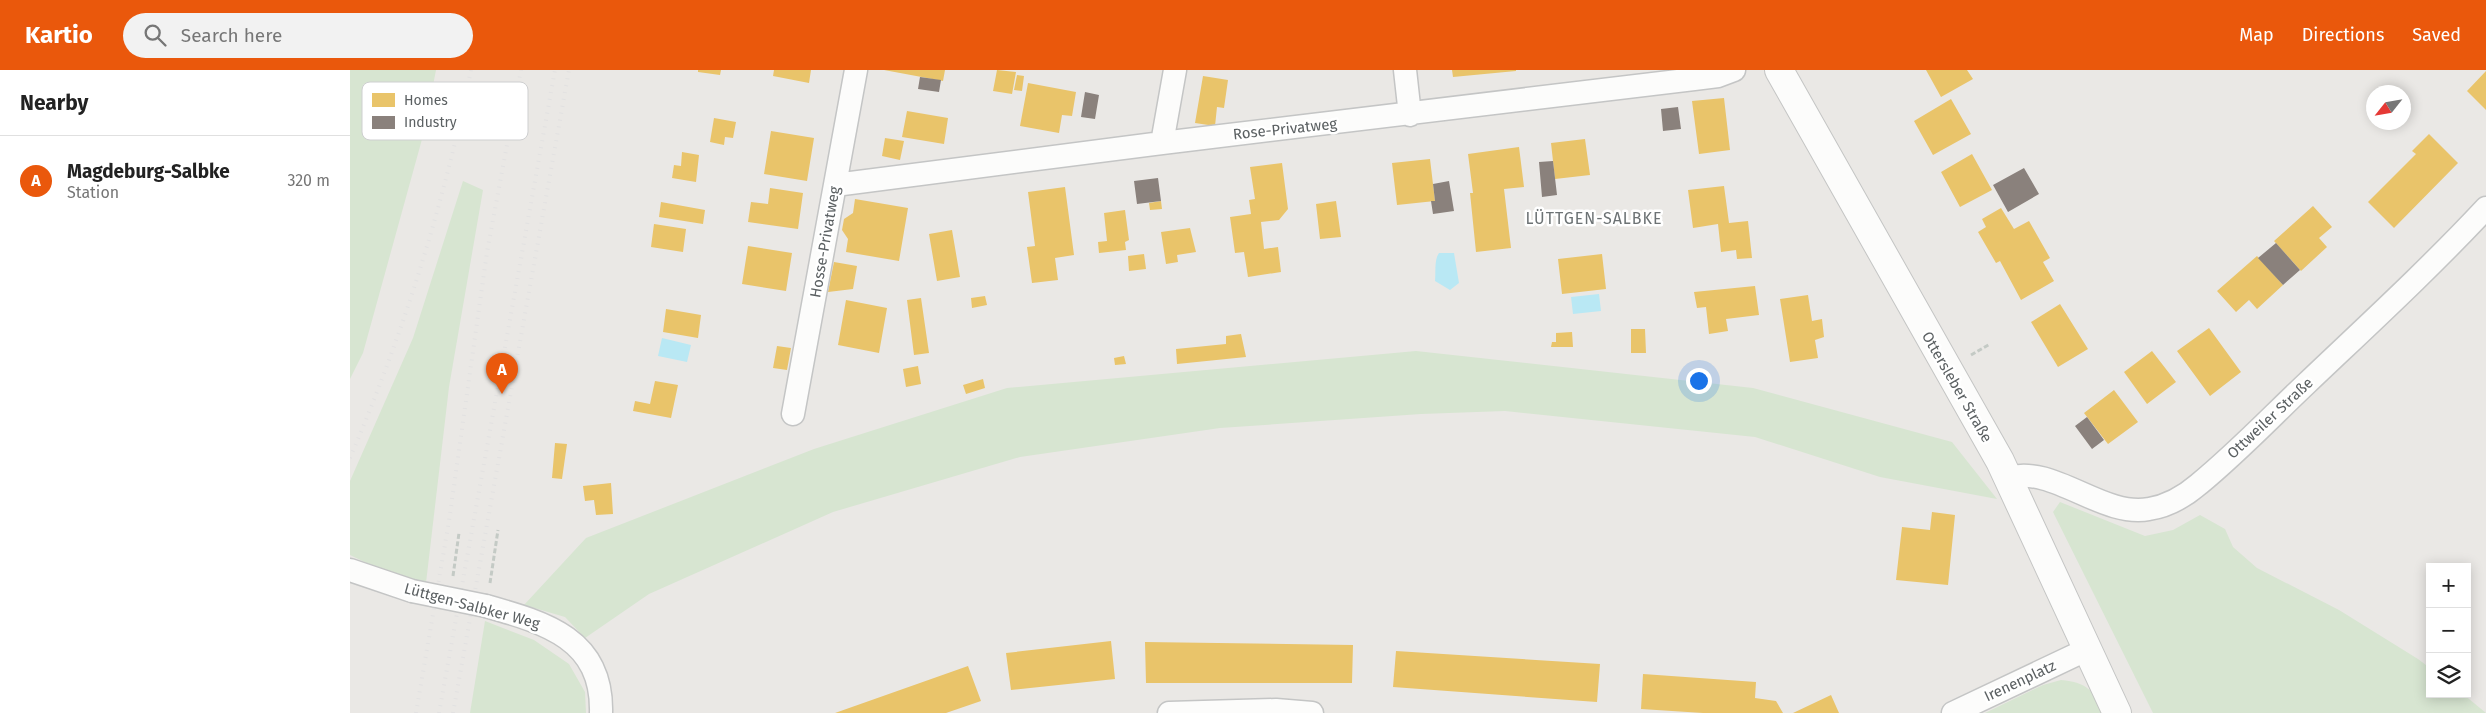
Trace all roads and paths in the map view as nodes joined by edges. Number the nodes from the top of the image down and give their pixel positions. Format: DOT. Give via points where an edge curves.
graph roads {
  1 [pos="856,70"];
  2 [pos="1175,70"];
  3 [pos="1405,70"];
  4 [pos="1734,70"];
  5 [pos="1779,70"];
  6 [pos="1410,115"];
  7 [pos="1162,143"];
  8 [pos="835,185"];
  9 [pos="2486,208"];
  10 [pos="1990,344"];
  11 [pos="1982,348"];
  12 [pos="793,414"];
  13 [pos="2008,478"];
  14 [pos="498,530"];
  15 [pos="459,533"];
  16 [pos="350,570"];
  17 [pos="449,599"];
  18 [pos="486,606"];
  19 [pos="2088,649"];
  20 [pos="601,713"];
  21 [pos="1170,713"];
  22 [pos="1312,713"];
  23 [pos="1953,713"];
  24 [pos="2117,713"];
  1 -- 8 [label="street, Hosse-Privatweg"];
  2 -- 7 [label="street"];
  3 -- 6 [label="street"];
  4 -- 6 [label="street, Rose-Privatweg" via="1718,76"];
  5 -- 13 [label="main road, Ottersleber Straße"];
  6 -- 7 [label="street, Rose-Privatweg"];
  7 -- 8 [label="street, Rose-Privatweg"];
  8 -- 12 [label="street, Hosse-Privatweg"];
  9 -- 13 [label="street, Ottweiler Straße" via="2210,475 2174,501 2137,511 2037,477 2020,474"];
  10 -- 11 [label="path"];
  13 -- 19 [label="main road, Ottersleber Straße"];
  14 -- 18 [label="path"];
  15 -- 17 [label="path"];
  16 -- 17 [label="street, Lüttgen-Salbker Weg, bridge" via="412,591"];
  17 -- 18 [label="street, Lüttgen-Salbker Weg, bridge"];
  18 -- 20 [label="street, Lüttgen-Salbker Weg" via="549,626 575,644 595,672 601,691"];
  19 -- 23 [label="street, Irenenplatz"];
  19 -- 24 [label="main road, Ottersleber Straße"];
  21 -- 22 [label="street" via="1276,710"];
}
